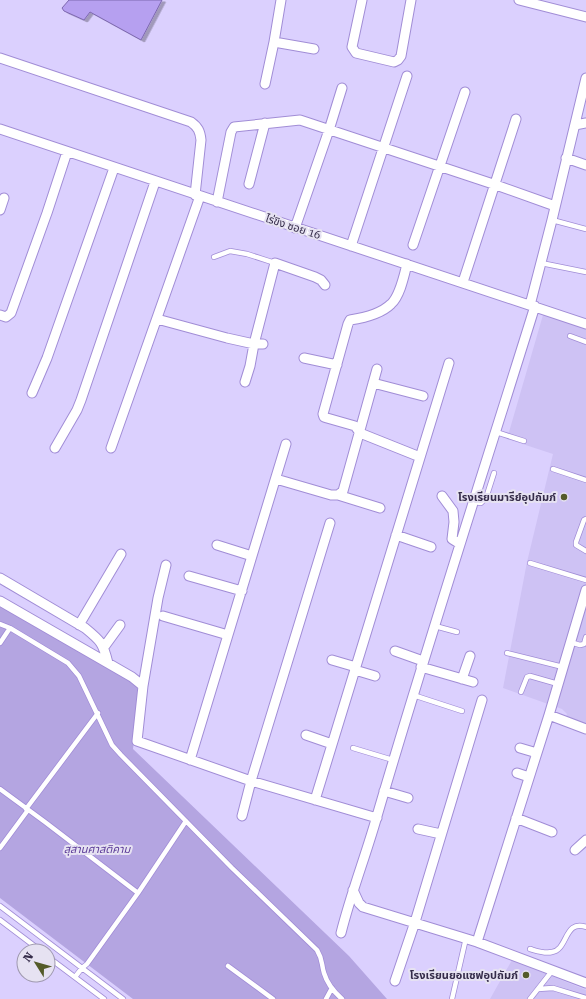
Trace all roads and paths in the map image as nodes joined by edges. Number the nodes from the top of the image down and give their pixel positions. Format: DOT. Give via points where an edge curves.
graph roads {
  1 [pos="280,0"];
  2 [pos="362,0"];
  3 [pos="411,0"];
  4 [pos="519,0"];
  5 [pos="586,17"];
  6 [pos="274,42"];
  7 [pos="314,49"];
  8 [pos="0,58"];
  9 [pos="407,76"];
  10 [pos="586,78"];
  11 [pos="265,84"];
  12 [pos="342,88"];
  13 [pos="465,92"];
  14 [pos="516,119"];
  15 [pos="265,123"];
  16 [pos="586,123"];
  17 [pos="575,125"];
  18 [pos="0,129"];
  19 [pos="329,130"];
  20 [pos="383,148"];
  21 [pos="67,152"];
  22 [pos="566,158"];
  23 [pos="586,165"];
  24 [pos="440,167"];
  25 [pos="114,168"];
  26 [pos="155,182"];
  27 [pos="249,184"];
  28 [pos="496,185"];
  29 [pos="197,196"];
  30 [pos="4,198"];
  31 [pos="217,202"];
  32 [pos="555,206"];
  33 [pos="0,210"];
  34 [pos="552,220"];
  35 [pos="295,228"];
  36 [pos="586,229"];
  37 [pos="413,245"];
  38 [pos="351,246"];
  39 [pos="214,257"];
  40 [pos="275,263"];
  41 [pos="541,263"];
  42 [pos="407,264"];
  43 [pos="586,272"];
  44 [pos="463,282"];
  45 [pos="325,285"];
  46 [pos="533,306"];
  47 [pos="0,315"];
  48 [pos="157,319"];
  49 [pos="586,324"];
  50 [pos="570,336"];
  51 [pos="586,342"];
  52 [pos="258,344"];
  53 [pos="304,358"];
  54 [pos="449,363"];
  55 [pos="337,365"];
  56 [pos="377,369"];
  57 [pos="245,382"];
  58 [pos="374,383"];
  59 [pos="32,393"];
  60 [pos="423,396"];
  61 [pos="496,432"];
  62 [pos="360,433"];
  63 [pos="524,441"];
  64 [pos="286,444"];
  65 [pos="55,448"];
  66 [pos="111,448"];
  67 [pos="420,457"];
  68 [pos="553,469"];
  69 [pos="494,473"];
  70 [pos="276,479"];
  71 [pos="586,480"];
  72 [pos="338,495"];
  73 [pos="442,496"];
  74 [pos="474,502"];
  75 [pos="380,508"];
  76 [pos="586,519"];
  77 [pos="330,523"];
  78 [pos="396,535"];
  79 [pos="460,544"];
  80 [pos="217,545"];
  81 [pos="431,547"];
  82 [pos="586,551"];
  83 [pos="121,554"];
  84 [pos="252,556"];
  85 [pos="530,563"];
  86 [pos="166,565"];
  87 [pos="189,576"];
  88 [pos="0,578"];
  89 [pos="586,580"];
  90 [pos="586,590"];
  91 [pos="242,591"];
  92 [pos="0,601"];
  93 [pos="584,607"];
  94 [pos="163,616"];
  95 [pos="0,624"];
  96 [pos="80,625"];
  97 [pos="120,625"];
  98 [pos="435,626"];
  99 [pos="10,628"];
  100 [pos="457,632"];
  101 [pos="228,635"];
  102 [pos="586,637"];
  103 [pos="570,642"];
  104 [pos="0,643"];
  105 [pos="104,648"];
  106 [pos="395,651"];
  107 [pos="506,653"];
  108 [pos="470,656"];
  109 [pos="332,660"];
  110 [pos="108,663"];
  111 [pos="422,664"];
  112 [pos="563,667"];
  113 [pos="355,668"];
  114 [pos="375,676"];
  115 [pos="462,679"];
  116 [pos="473,682"];
  117 [pos="558,684"];
  118 [pos="143,686"];
  119 [pos="521,692"];
  120 [pos="413,695"];
  121 [pos="482,700"];
  122 [pos="462,711"];
  123 [pos="98,713"];
  124 [pos="549,715"];
  125 [pos="586,729"];
  126 [pos="306,735"];
  127 [pos="332,744"];
  128 [pos="353,748"];
  129 [pos="520,748"];
  130 [pos="537,753"];
  131 [pos="190,760"];
  132 [pos="393,760"];
  133 [pos="517,773"];
  134 [pos="529,777"];
  135 [pos="251,781"];
  136 [pos="0,789"];
  137 [pos="384,791"];
  138 [pos="408,798"];
  139 [pos="315,800"];
  140 [pos="27,809"];
  141 [pos="242,816"];
  142 [pos="377,818"];
  143 [pos="516,818"];
  144 [pos="186,821"];
  145 [pos="418,829"];
  146 [pos="552,832"];
  147 [pos="442,834"];
  148 [pos="586,840"];
  149 [pos="0,848"];
  150 [pos="575,850"];
  151 [pos="353,890"];
  152 [pos="138,893"];
  153 [pos="0,906"];
  154 [pos="0,920"];
  155 [pos="415,922"];
  156 [pos="586,927"];
  157 [pos="341,933"];
  158 [pos="466,938"];
  159 [pos="477,942"];
  160 [pos="30,943"];
  161 [pos="530,949"];
  162 [pos="56,963"];
  163 [pos="228,966"];
  164 [pos="82,968"];
  165 [pos="552,971"];
  166 [pos="75,977"];
  167 [pos="395,981"];
  168 [pos="586,983"];
  169 [pos="332,988"];
  170 [pos="538,989"];
  171 [pos="586,998"];
  172 [pos="104,999"];
  173 [pos="124,999"];
  174 [pos="273,999"];
  175 [pos="326,999"];
  176 [pos="342,999"];
  177 [pos="452,999"];
  178 [pos="530,999"];
  1 -- 6 [label="street"];
  2 -- 3 [label="street" via="352,47 354,51 394,62 401,56"];
  4 -- 5 [label="street"];
  6 -- 7 [label="street"];
  6 -- 11 [label="street"];
  8 -- 29 [label="street" via="197,126 201,140"];
  9 -- 20 [label="street"];
  10 -- 17 [label="street"];
  12 -- 19 [label="street"];
  13 -- 24 [label="street"];
  14 -- 28 [label="street"];
  15 -- 19 [label="street" via="300,120"];
  15 -- 27 [label="street"];
  15 -- 31 [label="street" via="234,127"];
  16 -- 17 [label="street"];
  17 -- 22 [label="street"];
  18 -- 21 [label="street, ไร่ขิง ซอย 16"];
  19 -- 20 [label="street"];
  19 -- 35 [label="street"];
  20 -- 24 [label="street"];
  20 -- 38 [label="street"];
  21 -- 25 [label="street, ไร่ขิง ซอย 16"];
  21 -- 47 [label="street" via="11,313 6,316"];
  22 -- 23 [label="street"];
  22 -- 32 [label="street"];
  24 -- 28 [label="street"];
  24 -- 37 [label="street"];
  25 -- 26 [label="street, ไร่ขิง ซอย 16"];
  25 -- 59 [label="street" via="47,358"];
  26 -- 29 [label="street, ไร่ขิง ซอย 16"];
  26 -- 65 [label="street" via="81,400"];
  28 -- 32 [label="street"];
  28 -- 44 [label="street"];
  29 -- 31 [label="street, ไร่ขิง ซอย 16"];
  29 -- 48 [label="street"];
  30 -- 33 [label="street"];
  31 -- 35 [label="street, ไร่ขิง ซอย 16"];
  32 -- 34 [label="street"];
  34 -- 36 [label="lane"];
  34 -- 41 [label="street"];
  35 -- 38 [label="street, ไร่ขิง ซอย 16"];
  38 -- 42 [label="street, ไร่ขิง ซอย 16"];
  39 -- 40 [label="lane" via="230,251"];
  40 -- 45 [label="street" via="315,277"];
  40 -- 52 [label="street"];
  41 -- 43 [label="lane"];
  41 -- 46 [label="street"];
  42 -- 44 [label="street, ไร่ขิง ซอย 16"];
  42 -- 55 [label="street" via="402,284 391,304 377,312 349,321"];
  44 -- 46 [label="street, ไร่ขิง ซอย 16"];
  46 -- 49 [label="street, ไร่ขิง ซอย 16"];
  46 -- 61 [label="street"];
  48 -- 52 [label="street"];
  48 -- 66 [label="street"];
  50 -- 51 [label="lane"];
  52 -- 57 [label="street"];
  53 -- 55 [label="street"];
  54 -- 67 [label="street"];
  55 -- 62 [label="street" via="324,417 355,426"];
  56 -- 58 [label="street"];
  58 -- 60 [label="street"];
  58 -- 62 [label="street"];
  61 -- 63 [label="lane"];
  61 -- 74 [label="street"];
  62 -- 67 [label="street"];
  62 -- 72 [label="street" via="343,491"];
  64 -- 70 [label="street"];
  67 -- 78 [label="street"];
  68 -- 71 [label="lane"];
  69 -- 74 [label="lane" via="486,498 481,503"];
  70 -- 72 [label="street"];
  70 -- 84 [label="street"];
  72 -- 75 [label="street"];
  73 -- 79 [label="street" via="453,510 452,539"];
  74 -- 79 [label="street"];
  76 -- 82 [label="lane" via="576,545"];
  77 -- 135 [label="street"];
  78 -- 81 [label="street"];
  78 -- 113 [label="street"];
  79 -- 98 [label="street"];
  80 -- 84 [label="street"];
  83 -- 96 [label="street"];
  84 -- 91 [label="street"];
  85 -- 89 [label="lane"];
  86 -- 118 [label="street"];
  87 -- 91 [label="street"];
  88 -- 96 [label="street"];
  90 -- 93 [label="street"];
  91 -- 101 [label="street"];
  92 -- 110 [label="street"];
  93 -- 103 [label="street"];
  94 -- 101 [label="street"];
  95 -- 99 [label="lane"];
  96 -- 105 [label="street" via="96,637"];
  97 -- 105 [label="street"];
  98 -- 100 [label="lane"];
  98 -- 111 [label="street"];
  99 -- 104 [label="lane"];
  99 -- 123 [label="lane" via="68,664 79,676"];
  101 -- 131 [label="street"];
  102 -- 103 [label="lane" via="584,644"];
  103 -- 112 [label="street"];
  105 -- 110 [label="street"];
  106 -- 111 [label="street"];
  107 -- 112 [label="lane"];
  108 -- 115 [label="street"];
  109 -- 113 [label="street"];
  110 -- 118 [label="street"];
  111 -- 115 [label="street"];
  111 -- 120 [label="street"];
  112 -- 117 [label="street"];
  113 -- 114 [label="street"];
  113 -- 127 [label="street"];
  115 -- 116 [label="street"];
  117 -- 119 [label="lane" via="530,676 527,677"];
  117 -- 124 [label="street"];
  118 -- 131 [label="street" via="137,741"];
  120 -- 122 [label="lane"];
  120 -- 132 [label="street"];
  121 -- 147 [label="street"];
  123 -- 140 [label="lane"];
  123 -- 144 [label="lane" via="112,745"];
  124 -- 125 [label="street"];
  124 -- 130 [label="street"];
  126 -- 127 [label="street"];
  127 -- 139 [label="street"];
  128 -- 132 [label="lane"];
  129 -- 130 [label="street"];
  130 -- 134 [label="street"];
  131 -- 135 [label="street"];
  132 -- 137 [label="street"];
  133 -- 134 [label="street"];
  134 -- 143 [label="street"];
  135 -- 139 [label="street"];
  135 -- 141 [label="street"];
  136 -- 140 [label="lane"];
  137 -- 138 [label="street"];
  137 -- 142 [label="street"];
  139 -- 142 [label="street"];
  140 -- 149 [label="lane"];
  140 -- 152 [label="lane"];
  142 -- 151 [label="street"];
  143 -- 146 [label="street"];
  143 -- 159 [label="street"];
  144 -- 152 [label="lane"];
  144 -- 169 [label="lane" via="316,950 322,958 323,972"];
  145 -- 147 [label="street"];
  147 -- 155 [label="street"];
  148 -- 150 [label="street"];
  151 -- 155 [label="street" via="363,906"];
  151 -- 157 [label="street"];
  152 -- 164 [label="lane"];
  153 -- 164 [label="lane"];
  154 -- 160 [label="lane"];
  155 -- 158 [label="street"];
  155 -- 167 [label="street"];
  156 -- 161 [label="lane" via="574,927 558,950 553,952"];
  158 -- 159 [label="street"];
  158 -- 177 [label="lane"];
  159 -- 165 [label="street"];
  162 -- 166 [label="lane"];
  163 -- 174 [label="lane"];
  164 -- 166 [label="lane"];
  164 -- 173 [label="lane"];
  165 -- 168 [label="street"];
  165 -- 170 [label="lane"];
  166 -- 172 [label="lane"];
  169 -- 175 [label="lane"];
  169 -- 176 [label="lane"];
  170 -- 171 [label="lane" via="553,988"];
  170 -- 178 [label="lane"];
}
